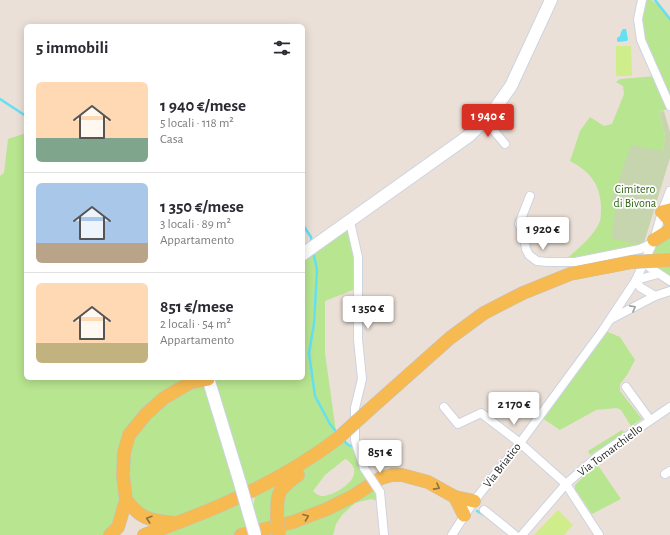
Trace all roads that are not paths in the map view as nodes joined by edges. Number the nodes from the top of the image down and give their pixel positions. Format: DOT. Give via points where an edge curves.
graph roads {
  1 [pos="551,0"];
  2 [pos="642,0"];
  3 [pos="670,106"];
  4 [pos="485,120"];
  5 [pos="505,144"];
  6 [pos="670,191"];
  7 [pos="530,196"];
  8 [pos="667,214"];
  9 [pos="350,222"];
  10 [pos="670,230"];
  11 [pos="652,245"];
  12 [pos="305,253"];
  13 [pos="670,260"];
  14 [pos="658,274"];
  15 [pos="636,280"];
  16 [pos="670,281"];
  17 [pos="670,292"];
  18 [pos="655,296"];
  19 [pos="610,320"];
  20 [pos="203,380"];
  21 [pos="208,380"];
  22 [pos="626,387"];
  23 [pos="444,407"];
  24 [pos="670,407"];
  25 [pos="650,420"];
  26 [pos="520,443"];
  27 [pos="317,454"];
  28 [pos="566,484"];
  29 [pos="455,497"];
  30 [pos="126,500"];
  31 [pos="479,505"];
  32 [pos="464,515"];
  33 [pos="178,523"];
  34 [pos="110,535"];
  35 [pos="144,535"];
  36 [pos="241,535"];
  37 [pos="254,535"];
  38 [pos="279,535"];
  39 [pos="384,535"];
  40 [pos="452,535"];
  41 [pos="515,535"];
  42 [pos="522,535"];
  43 [pos="600,535"];
  1 -- 4 [label="street" via="511,86"];
  2 -- 3 [label="street" via="638,19 641,40"];
  4 -- 5 [label="street"];
  4 -- 9 [label="street" via="470,135"];
  6 -- 8 [label="street, Via Briatico"];
  7 -- 11 [label="street" via="519,224 526,248 536,261 575,262"];
  8 -- 11 [label="street, Via Briatico"];
  9 -- 12 [label="street"];
  9 -- 39 [label="street, bridge" via="358,257 358,339 362,380 355,408 356,443 364,468 380,492"];
  10 -- 11 [label="main road"];
  11 -- 14 [label="street" via="649,267"];
  11 -- 15 [label="street, Via Briatico"];
  13 -- 27 [label="main road, bridge" via="632,262 570,274 523,293 484,313 450,338"];
  14 -- 15 [label="street"];
  14 -- 16 [label="street"];
  15 -- 18 [label="street" via="640,287"];
  15 -- 19 [label="street, Via Briatico"];
  17 -- 18 [label="street"];
  19 -- 18 [label="street, one-way"];
  19 -- 26 [label="street, Via Briatico"];
  20 -- 30 [label="main road" via="192,382 164,398 146,414 130,435 124,453"];
  21 -- 37 [label="street, bridge"];
  22 -- 25 [label="street"];
  23 -- 26 [label="street" via="458,424 481,413"];
  24 -- 25 [label="street, Via Tomarchiello"];
  25 -- 28 [label="street, Via Tomarchiello" via="598,456"];
  26 -- 28 [label="street"];
  26 -- 31 [label="street, Via Briatico"];
  27 -- 33 [label="main road" via="262,486"];
  27 -- 38 [label="main road, bridge" via="312,465 283,485 277,496"];
  28 -- 42 [label="street, Via Tomarchiello"];
  28 -- 43 [label="street"];
  29 -- 31 [label="main road"];
  29 -- 32 [label="main road"];
  36 -- 29 [label="main road, one-way" via="293,522 327,509 381,478 392,475 428,482"];
  33 -- 30 [label="main road, one-way" via="143,517"];
  30 -- 34 [label="main road" via="118,527"];
  31 -- 32 [label="street, Via Briatico"];
  31 -- 41 [label="street"];
  32 -- 40 [label="street, Via Briatico"];
  33 -- 35 [label="main road"];
}
